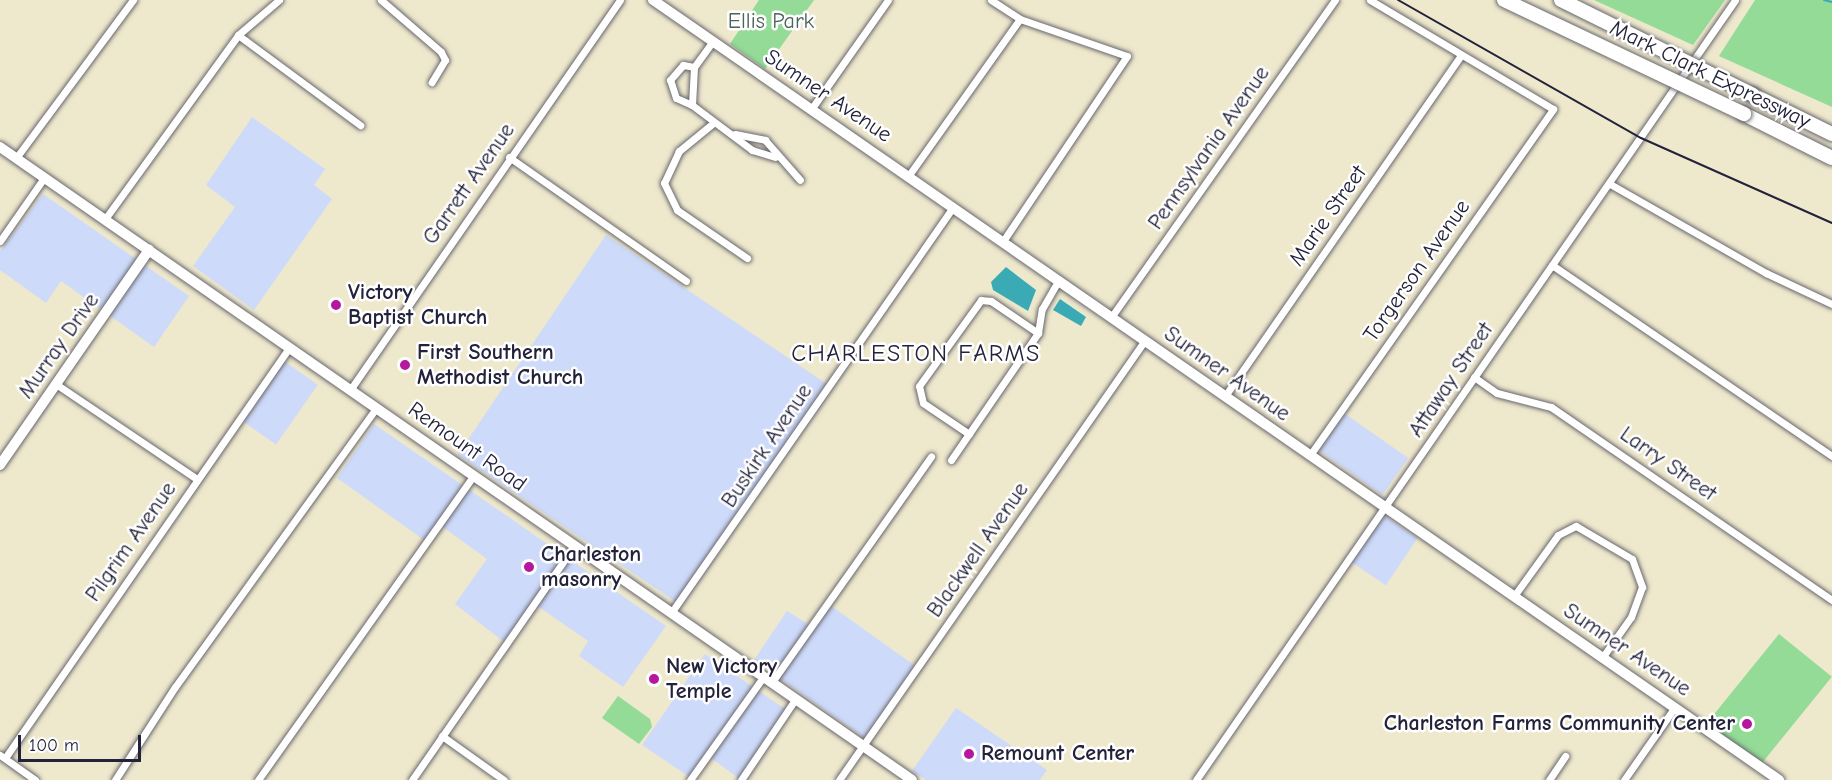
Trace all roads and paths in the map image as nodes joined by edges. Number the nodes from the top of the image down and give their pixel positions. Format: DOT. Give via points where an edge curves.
graph roads {
  1 [pos="133,0"];
  2 [pos="279,0"];
  3 [pos="381,0"];
  4 [pos="620,0"];
  5 [pos="653,0"];
  6 [pos="888,0"];
  7 [pos="991,0"];
  8 [pos="1335,0"];
  9 [pos="1370,0"];
  10 [pos="1504,0"];
  11 [pos="1561,0"];
  12 [pos="1735,0"];
  13 [pos="1020,19"];
  14 [pos="238,35"];
  15 [pos="713,41"];
  16 [pos="1460,56"];
  17 [pos="694,67"];
  18 [pos="432,82"];
  19 [pos="692,105"];
  20 [pos="812,108"];
  21 [pos="712,124"];
  22 [pos="360,125"];
  23 [pos="735,134"];
  24 [pos="1832,134"];
  25 [pos="0,147"];
  26 [pos="509,157"];
  27 [pos="775,157"];
  28 [pos="16,158"];
  29 [pos="1832,158"];
  30 [pos="909,175"];
  31 [pos="44,178"];
  32 [pos="800,180"];
  33 [pos="1610,184"];
  34 [pos="953,208"];
  35 [pos="105,219"];
  36 [pos="0,241"];
  37 [pos="1003,241"];
  38 [pos="149,250"];
  39 [pos="747,258"];
  40 [pos="1552,265"];
  41 [pos="1059,280"];
  42 [pos="686,281"];
  43 [pos="1832,304"];
  44 [pos="1112,316"];
  45 [pos="1038,333"];
  46 [pos="1145,340"];
  47 [pos="289,348"];
  48 [pos="1474,377"];
  49 [pos="56,384"];
  50 [pos="350,390"];
  51 [pos="1226,396"];
  52 [pos="376,408"];
  53 [pos="969,434"];
  54 [pos="1310,454"];
  55 [pos="1832,456"];
  56 [pos="931,458"];
  57 [pos="951,460"];
  58 [pos="0,465"];
  59 [pos="474,476"];
  60 [pos="197,478"];
  61 [pos="1387,506"];
  62 [pos="574,546"];
  63 [pos="1514,596"];
  64 [pos="1832,600"];
  65 [pos="670,613"];
  66 [pos="1602,658"];
  67 [pos="768,679"];
  68 [pos="796,698"];
  69 [pos="1675,707"];
  70 [pos="442,736"];
  71 [pos="863,746"];
  72 [pos="2,756"];
  73 [pos="1565,756"];
  74 [pos="35,780"];
  75 [pos="115,780"];
  76 [pos="258,780"];
  77 [pos="412,780"];
  78 [pos="504,780"];
  79 [pos="690,780"];
  80 [pos="741,780"];
  81 [pos="839,780"];
  82 [pos="912,780"];
  83 [pos="1197,780"];
  84 [pos="1549,780"];
  85 [pos="1624,780"];
  86 [pos="1779,780"];
  1 -- 28 [label="street"];
  2 -- 14 [label="street"];
  3 -- 18 [label="street" via="441,52 445,60"];
  4 -- 26 [label="street, Garrett Avenue"];
  5 -- 15 [label="street, Sumner Avenue"];
  6 -- 20 [label="street"];
  7 -- 13 [label="street"];
  8 -- 44 [label="street, Pennsylvania Avenue"];
  9 -- 16 [label="street"];
  10 -- 29 [label="highway, Mark Clark Expressway, bridge"];
  11 -- 24 [label="highway, Mark Clark Expressway, bridge"];
  12 -- 33 [label="street, Attaway Street"];
  13 -- 30 [label="street"];
  13 -- 37 [label="street" via="1127,56"];
  14 -- 22 [label="street"];
  14 -- 35 [label="street"];
  15 -- 17 [label="street"];
  15 -- 20 [label="street, Sumner Avenue"];
  16 -- 51 [label="street, Marie Street"];
  16 -- 54 [label="street, Torgerson Avenue" via="1553,109"];
  17 -- 19 [label="street"];
  17 -- 19 [label="street" via="683,65 670,80 676,98"];
  19 -- 21 [label="street"];
  20 -- 30 [label="street, Sumner Avenue"];
  21 -- 23 [label="street"];
  21 -- 39 [label="street" via="679,151 664,183 677,210"];
  23 -- 27 [label="street" via="752,150"];
  23 -- 27 [label="street" via="765,140"];
  25 -- 28 [label="street, Remount Road"];
  26 -- 42 [label="street"];
  26 -- 50 [label="street, Garrett Avenue"];
  27 -- 32 [label="street"];
  28 -- 31 [label="street, Remount Road"];
  30 -- 34 [label="street, Sumner Avenue"];
  31 -- 35 [label="street, Remount Road"];
  31 -- 36 [label="street"];
  33 -- 40 [label="street, Attaway Street"];
  33 -- 43 [label="street" via="1766,273"];
  34 -- 37 [label="street, Sumner Avenue"];
  34 -- 65 [label="street, Buskirk Avenue"];
  35 -- 38 [label="street, Remount Road"];
  37 -- 41 [label="street, Sumner Avenue"];
  38 -- 47 [label="street, Remount Road"];
  38 -- 49 [label="street, Murray Drive"];
  40 -- 48 [label="street, Attaway Street"];
  40 -- 55 [label="street"];
  41 -- 44 [label="street, Sumner Avenue"];
  41 -- 45 [label="street" via="1042,309"];
  44 -- 46 [label="street, Sumner Avenue"];
  45 -- 53 [label="street"];
  45 -- 53 [label="street" via="991,301 981,300 919,386 923,403"];
  46 -- 51 [label="street, Sumner Avenue"];
  46 -- 71 [label="street, Blackwell Avenue"];
  47 -- 50 [label="street, Remount Road"];
  47 -- 60 [label="street, Pilgrim Avenue"];
  48 -- 61 [label="street, Attaway Street"];
  48 -- 64 [label="street, Larry Street" via="1497,393 1551,406"];
  49 -- 58 [label="street, Murray Drive"];
  49 -- 60 [label="street"];
  50 -- 52 [label="street, Remount Road"];
  51 -- 54 [label="street, Sumner Avenue"];
  52 -- 59 [label="street, Remount Road"];
  52 -- 75 [label="street" via="279,549 175,687"];
  53 -- 57 [label="street"];
  54 -- 61 [label="street, Sumner Avenue"];
  56 -- 67 [label="street"];
  59 -- 62 [label="street, Remount Road"];
  59 -- 76 [label="street"];
  60 -- 72 [label="street, Pilgrim Avenue"];
  61 -- 63 [label="street, Sumner Avenue"];
  61 -- 83 [label="street, Attaway Street"];
  62 -- 65 [label="street, Remount Road"];
  62 -- 70 [label="street"];
  63 -- 66 [label="street, Sumner Avenue"];
  63 -- 66 [label="street" via="1558,535 1576,526 1632,559 1642,587 1631,617"];
  65 -- 67 [label="street, Remount Road"];
  66 -- 69 [label="street, Sumner Avenue"];
  67 -- 68 [label="street, Remount Road"];
  67 -- 79 [label="street"];
  68 -- 71 [label="street, Remount Road"];
  68 -- 80 [label="street"];
  69 -- 85 [label="street"];
  69 -- 86 [label="street, Sumner Avenue"];
  70 -- 77 [label="street"];
  70 -- 78 [label="street"];
  71 -- 81 [label="street, Blackwell Avenue"];
  71 -- 82 [label="street, Remount Road"];
  72 -- 74 [label="street"];
  73 -- 84 [label="street"];
}
